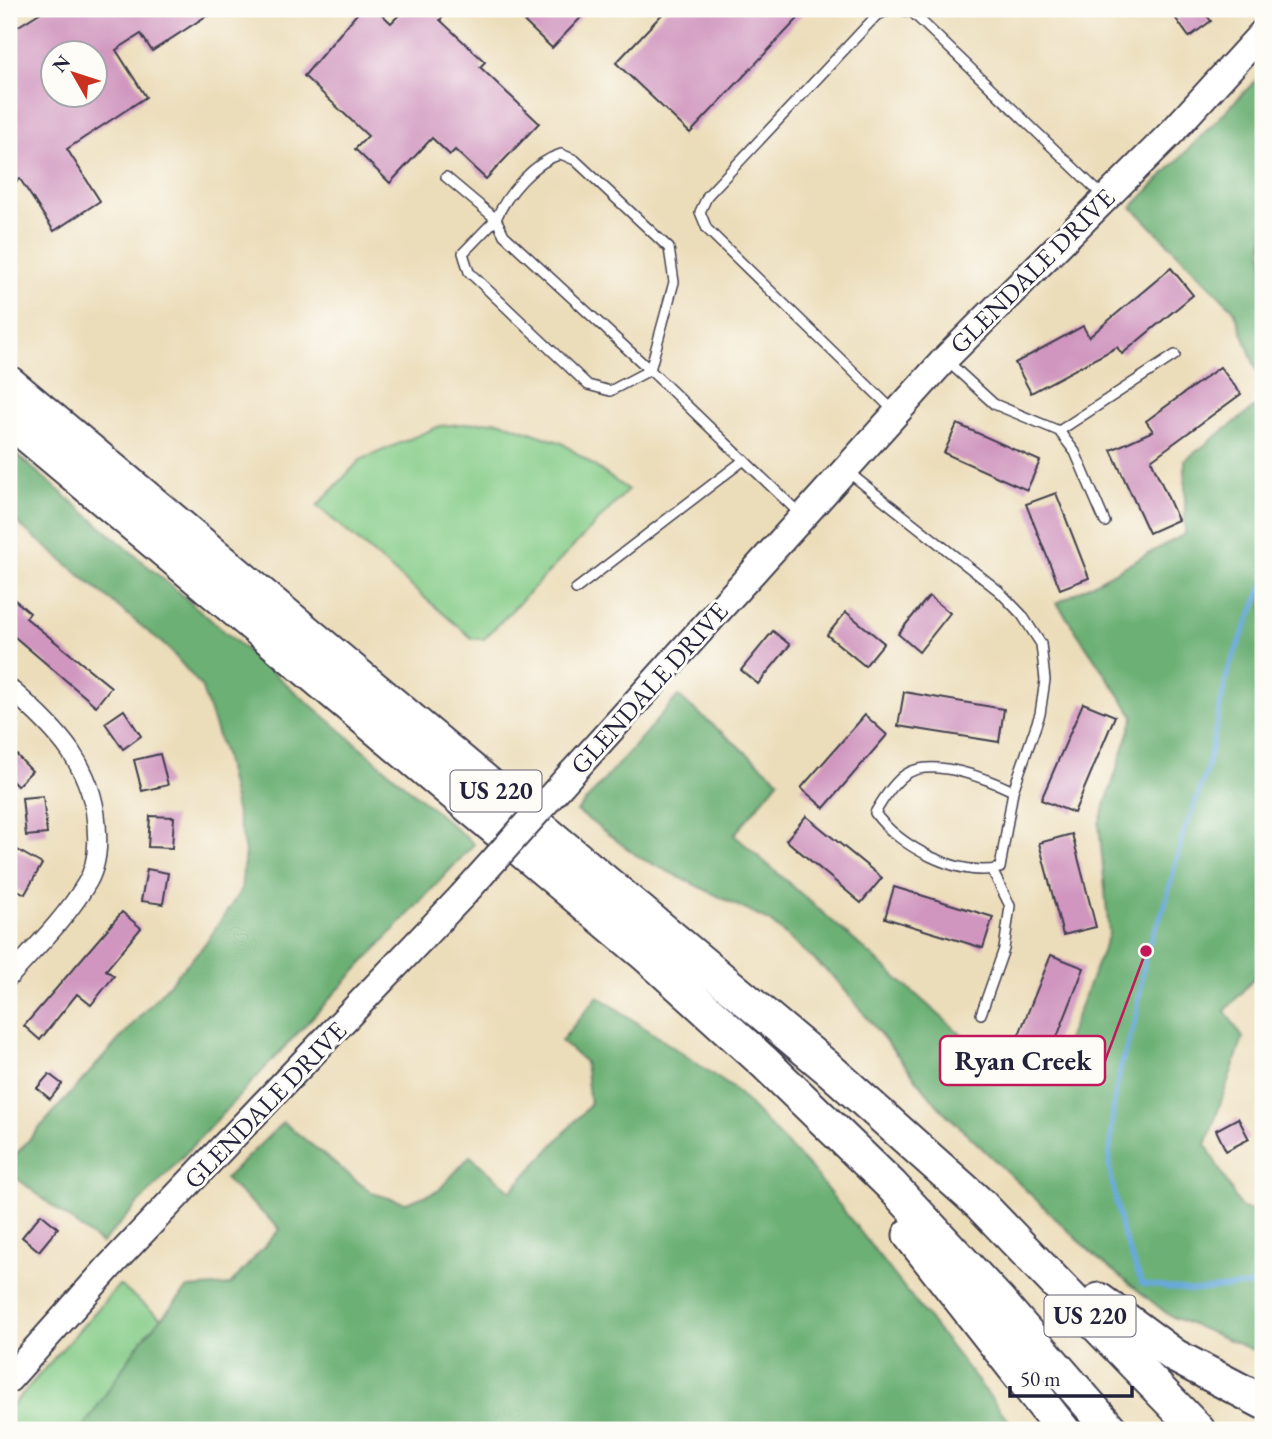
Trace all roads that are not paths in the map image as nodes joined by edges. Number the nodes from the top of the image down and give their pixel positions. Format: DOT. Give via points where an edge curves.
graph roads {
  1 [pos="891,9"];
  2 [pos="897,9"];
  3 [pos="911,11"];
  4 [pos="1263,32"];
  5 [pos="446,177"];
  6 [pos="1106,198"];
  7 [pos="496,219"];
  8 [pos="1175,355"];
  9 [pos="945,359"];
  10 [pos="650,370"];
  11 [pos="9,383"];
  12 [pos="896,413"];
  13 [pos="9,420"];
  14 [pos="1059,431"];
  15 [pos="744,460"];
  16 [pos="846,471"];
  17 [pos="804,518"];
  18 [pos="1105,522"];
  19 [pos="576,589"];
  20 [pos="9,688"];
  21 [pos="1013,791"];
  22 [pos="992,870"];
  23 [pos="9,977"];
  24 [pos="981,1014"];
  25 [pos="765,1062"];
  26 [pos="980,1204"];
  27 [pos="9,1379"];
  28 [pos="1263,1402"];
  29 [pos="1063,1430"];
  30 [pos="1111,1430"];
  31 [pos="1198,1430"];
  1 -- 12 [label="lane" via="876,16 708,195 700,212 707,229"];
  2 -- 3 [label="lane"];
  3 -- 6 [label="lane"];
  4 -- 6 [label="street, GLENDALE DRIVE"];
  5 -- 7 [label="lane"];
  6 -- 9 [label="street, GLENDALE DRIVE"];
  7 -- 10 [label="lane" via="504,235"];
  7 -- 10 [label="lane" via="463,253 469,272 587,385 610,391"];
  7 -- 10 [label="lane" via="503,204 546,159 561,154 575,160 669,248 674,282"];
  8 -- 14 [label="lane"];
  9 -- 12 [label="street, GLENDALE DRIVE"];
  9 -- 14 [label="lane" via="994,404"];
  10 -- 15 [label="lane"];
  11 -- 26 [label="highway, US 220" via="829,1069"];
  12 -- 16 [label="street, GLENDALE DRIVE"];
  13 -- 25 [label="highway, US 220" via="646,955"];
  14 -- 18 [label="lane" via="1075,452"];
  15 -- 17 [label="lane"];
  15 -- 19 [label="lane"];
  16 -- 17 [label="street, GLENDALE DRIVE"];
  16 -- 21 [label="lane" via="999,591 1041,643 1045,680 1040,714"];
  17 -- 27 [label="street, GLENDALE DRIVE, bridge" via="396,969 109,1267"];
  20 -- 23 [label="street" via="61,736 93,792 98,851 87,885"];
  21 -- 22 [label="lane" via="1000,868"];
  21 -- 22 [label="lane" via="988,779 940,768 908,773 875,813 884,826 917,851 982,873"];
  22 -- 24 [label="lane" via="1010,906 1004,949"];
  25 -- 29 [label="highway" via="783,1098 913,1239"];
  25 -- 30 [label="highway, US 220" via="943,1241"];
  26 -- 28 [label="highway" via="1024,1228 1096,1297 1154,1342"];
  26 -- 31 [label="highway, US 220"];
}
